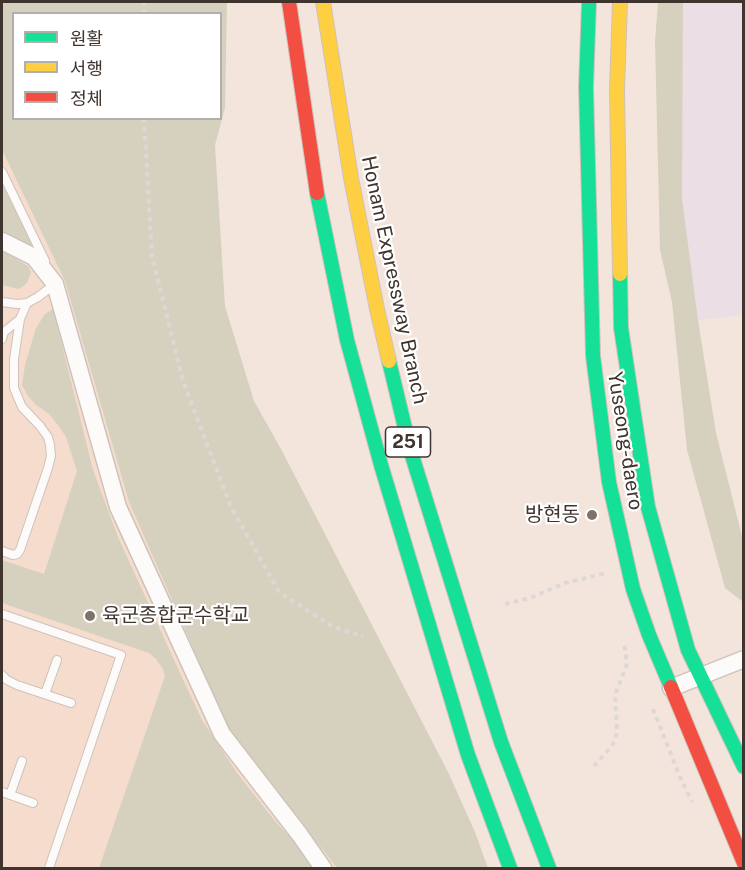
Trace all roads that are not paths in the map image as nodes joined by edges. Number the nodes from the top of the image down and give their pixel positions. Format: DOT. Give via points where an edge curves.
graph roads {
  1 [pos="289,2"];
  2 [pos="323,2"];
  3 [pos="589,2"];
  4 [pos="620,2"];
  5 [pos="2,172"];
  6 [pos="2,241"];
  7 [pos="55,284"];
  8 [pos="2,302"];
  9 [pos="27,303"];
  10 [pos="20,319"];
  11 [pos="2,339"];
  12 [pos="2,551"];
  13 [pos="2,614"];
  14 [pos="744,659"];
  15 [pos="57,660"];
  16 [pos="2,675"];
  17 [pos="701,676"];
  18 [pos="671,688"];
  19 [pos="45,694"];
  20 [pos="71,703"];
  21 [pos="21,761"];
  22 [pos="744,767"];
  23 [pos="6,794"];
  24 [pos="33,802"];
  25 [pos="744,863"];
  26 [pos="49,868"];
  27 [pos="323,868"];
  28 [pos="510,868"];
  29 [pos="549,868"];
  1 -- 28 [label="main road, 251" via="315,182 346,340 468,755"];
  2 -- 29 [label="main road, Honam Expressway Branch / 251" via="351,178 410,449 501,742"];
  3 -- 18 [label="main road, Yuseong-daero" via="586,87 593,356 609,482 633,589"];
  4 -- 17 [label="main road, Yuseong-daero" via="617,89 621,328 648,507 688,650"];
  5 -- 7 [label="lane"];
  6 -- 7 [label="street" via="34,257"];
  7 -- 9 [label="lane"];
  7 -- 27 [label="street" via="118,507 222,734"];
  8 -- 9 [label="lane"];
  9 -- 10 [label="lane"];
  10 -- 11 [label="lane" via="4,332"];
  10 -- 12 [label="lane" via="14,388 22,407 48,437 51,456 20,550 14,555"];
  13 -- 26 [label="lane" via="121,655"];
  14 -- 17 [label="street"];
  15 -- 19 [label="lane"];
  16 -- 19 [label="lane" via="17,685"];
  17 -- 18 [label="street"];
  17 -- 22 [label="main road, Yuseong-daero"];
  18 -- 25 [label="main road, Yuseong-daero"];
  19 -- 20 [label="lane"];
  21 -- 23 [label="lane"];
  23 -- 24 [label="lane"];
}
